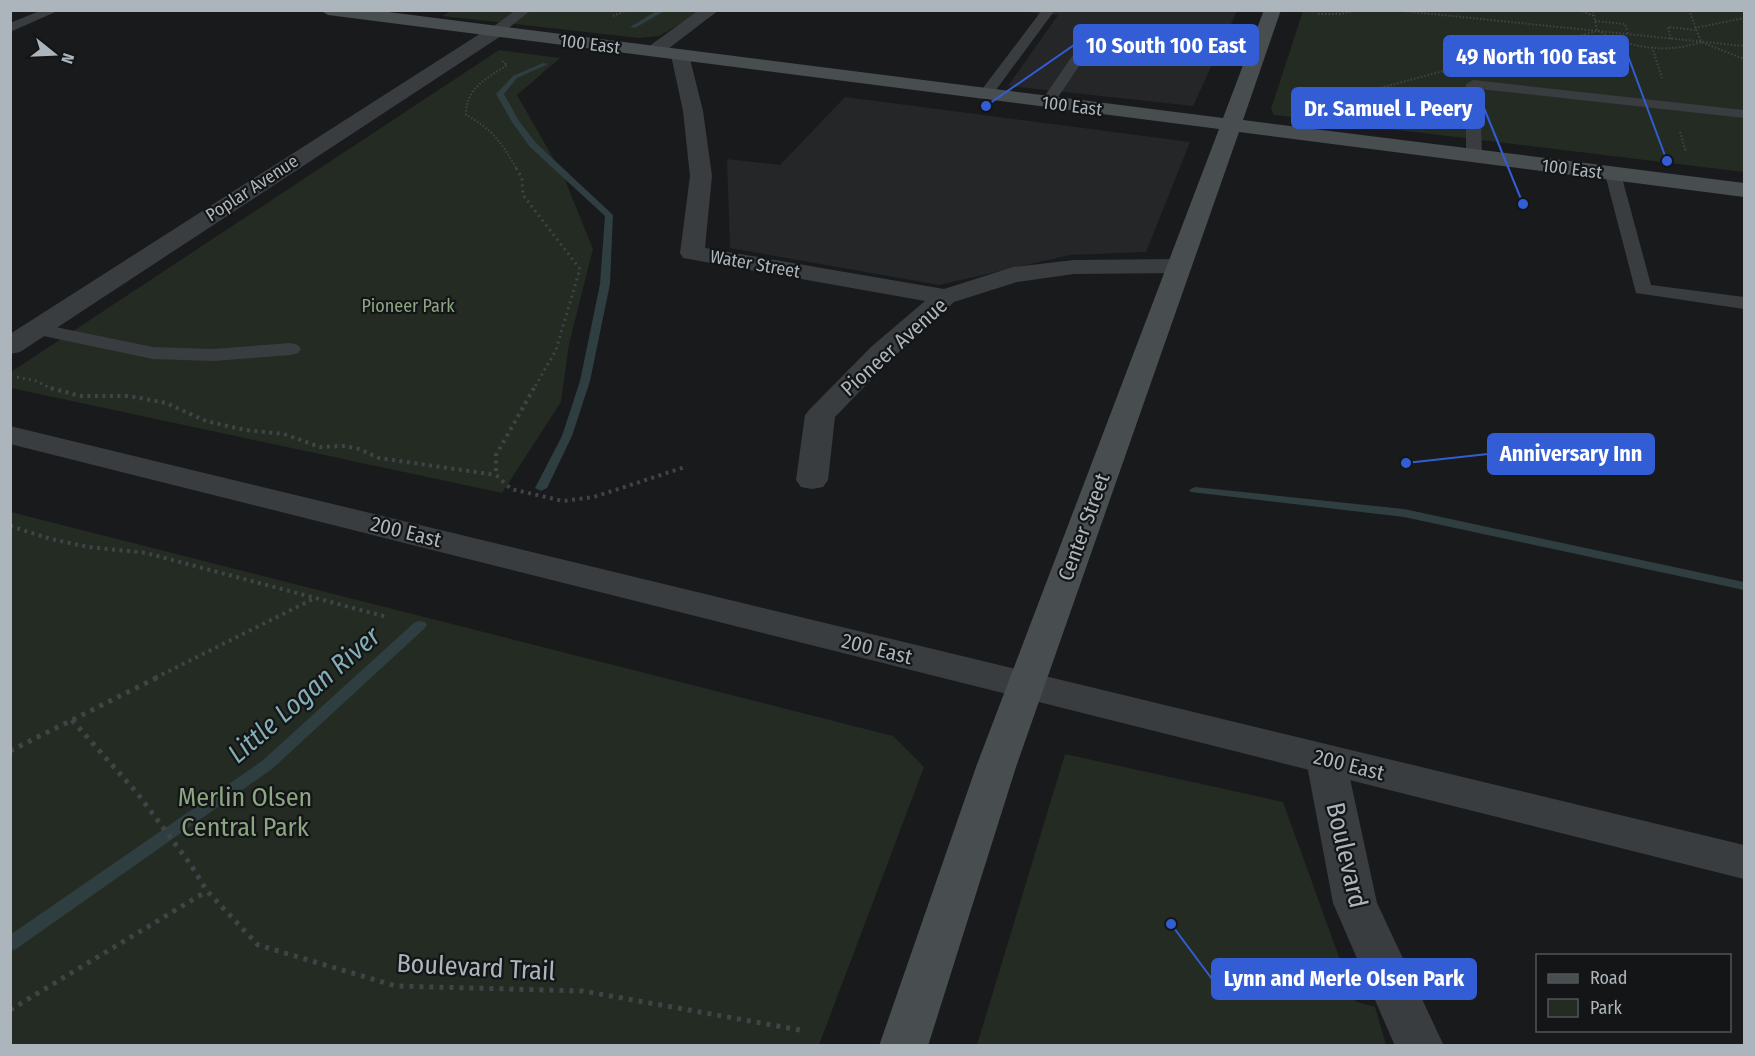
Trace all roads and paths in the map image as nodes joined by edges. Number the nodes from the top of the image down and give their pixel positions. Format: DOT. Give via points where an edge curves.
graph roads {
  1 [pos="54,10"];
  2 [pos="328,10"];
  3 [pos="525,10"];
  4 [pos="711,10"];
  5 [pos="1049,10"];
  6 [pos="1273,10"];
  7 [pos="1355,10"];
  8 [pos="1393,10"];
  9 [pos="1579,10"];
  10 [pos="1689,10"];
  11 [pos="1318,14"];
  12 [pos="1594,16"];
  13 [pos="1744,18"];
  14 [pos="1595,21"];
  15 [pos="10,28"];
  16 [pos="1098,29"];
  17 [pos="1695,29"];
  18 [pos="1597,31"];
  19 [pos="503,33"];
  20 [pos="1623,33"];
  21 [pos="1628,34"];
  22 [pos="1673,39"];
  23 [pos="1701,42"];
  24 [pos="1626,43"];
  25 [pos="1744,46"];
  26 [pos="1652,47"];
  27 [pos="1678,48"];
  28 [pos="654,51"];
  29 [pos="680,55"];
  30 [pos="498,58"];
  31 [pos="1744,59"];
  32 [pos="1662,79"];
  33 [pos="985,95"];
  34 [pos="1047,103"];
  35 [pos="1744,114"];
  36 [pos="1230,126"];
  37 [pos="1678,126"];
  38 [pos="1686,152"];
  39 [pos="1474,156"];
  40 [pos="1612,174"];
  41 [pos="1744,190"];
  42 [pos="1179,266"];
  43 [pos="945,297"];
  44 [pos="1744,303"];
  45 [pos="36,329"];
  46 [pos="10,346"];
  47 [pos="291,349"];
  48 [pos="10,376"];
  49 [pos="10,435"];
  50 [pos="686,468"];
  51 [pos="496,475"];
  52 [pos="812,480"];
  53 [pos="10,526"];
  54 [pos="314,599"];
  55 [pos="387,616"];
  56 [pos="1025,685"];
  57 [pos="72,720"];
  58 [pos="10,751"];
  59 [pos="1326,760"];
  60 [pos="1744,862"];
  61 [pos="207,891"];
  62 [pos="10,1010"];
  63 [pos="800,1030"];
  64 [pos="903,1046"];
  65 [pos="1420,1046"];
  1 -- 15 [label="lane"];
  2 -- 19 [label="main road, 100 East"];
  3 -- 19 [label="lane"];
  4 -- 28 [label="street"];
  5 -- 33 [label="lane"];
  6 -- 36 [label="main road, Center Street"];
  7 -- 11 [label="path"];
  8 -- 18 [label="path"];
  9 -- 12 [label="path"];
  10 -- 17 [label="path"];
  13 -- 17 [label="path"];
  14 -- 21 [label="path" via="1625,24"];
  16 -- 34 [label="lane"];
  17 -- 22 [label="path" via="1668,27"];
  17 -- 23 [label="path"];
  18 -- 20 [label="path"];
  18 -- 24 [label="path"];
  19 -- 28 [label="main road, 100 East"];
  19 -- 45 [label="street, Poplar Avenue"];
  20 -- 21 [label="path"];
  20 -- 24 [label="path"];
  21 -- 22 [label="path"];
  22 -- 23 [label="path"];
  22 -- 27 [label="path"];
  23 -- 25 [label="path"];
  23 -- 27 [label="path"];
  23 -- 31 [label="path"];
  24 -- 26 [label="path"];
  26 -- 27 [label="path"];
  26 -- 32 [label="path"];
  28 -- 29 [label="main road, 100 East"];
  29 -- 33 [label="main road, 100 East"];
  29 -- 43 [label="street, Water Street" via="693,111 700,176 692,253"];
  30 -- 51 [label="path" via="507,64 468,93 466,115 484,124 501,142 522,178 523,195 580,269 556,350 496,455"];
  33 -- 34 [label="main road, 100 East"];
  34 -- 36 [label="main road, 100 East"];
  35 -- 39 [label="lane" via="1473,84"];
  36 -- 39 [label="main road, 100 East"];
  36 -- 42 [label="main road, Center Street"];
  37 -- 38 [label="path"];
  39 -- 40 [label="main road, 100 East"];
  40 -- 41 [label="main road, 100 East"];
  40 -- 44 [label="lane" via="1643,289"];
  42 -- 43 [label="street, Pioneer Avenue" via="1074,267 1013,276"];
  42 -- 56 [label="main road, Center Street"];
  43 -- 52 [label="street, Pioneer Avenue" via="881,353 820,415"];
  45 -- 46 [label="street, Poplar Avenue"];
  45 -- 47 [label="lane" via="153,353 213,355"];
  48 -- 51 [label="path" via="80,396 129,396 166,403 206,421 284,434 320,447 359,448 379,458"];
  49 -- 56 [label="street, 200 East"];
  50 -- 51 [label="path" via="594,497 563,501 511,489"];
  53 -- 54 [label="path" via="88,547 146,553"];
  54 -- 55 [label="path"];
  54 -- 57 [label="path"];
  56 -- 59 [label="street, 200 East"];
  56 -- 64 [label="main road, Center Street"];
  57 -- 58 [label="path"];
  57 -- 61 [label="path, Boulevard Trail" via="138,794"];
  59 -- 60 [label="street, 200 East"];
  59 -- 65 [label="street, Boulevard" via="1355,903"];
  61 -- 62 [label="path"];
  61 -- 63 [label="path, Boulevard Trail" via="258,945 396,986 583,991"];
}
